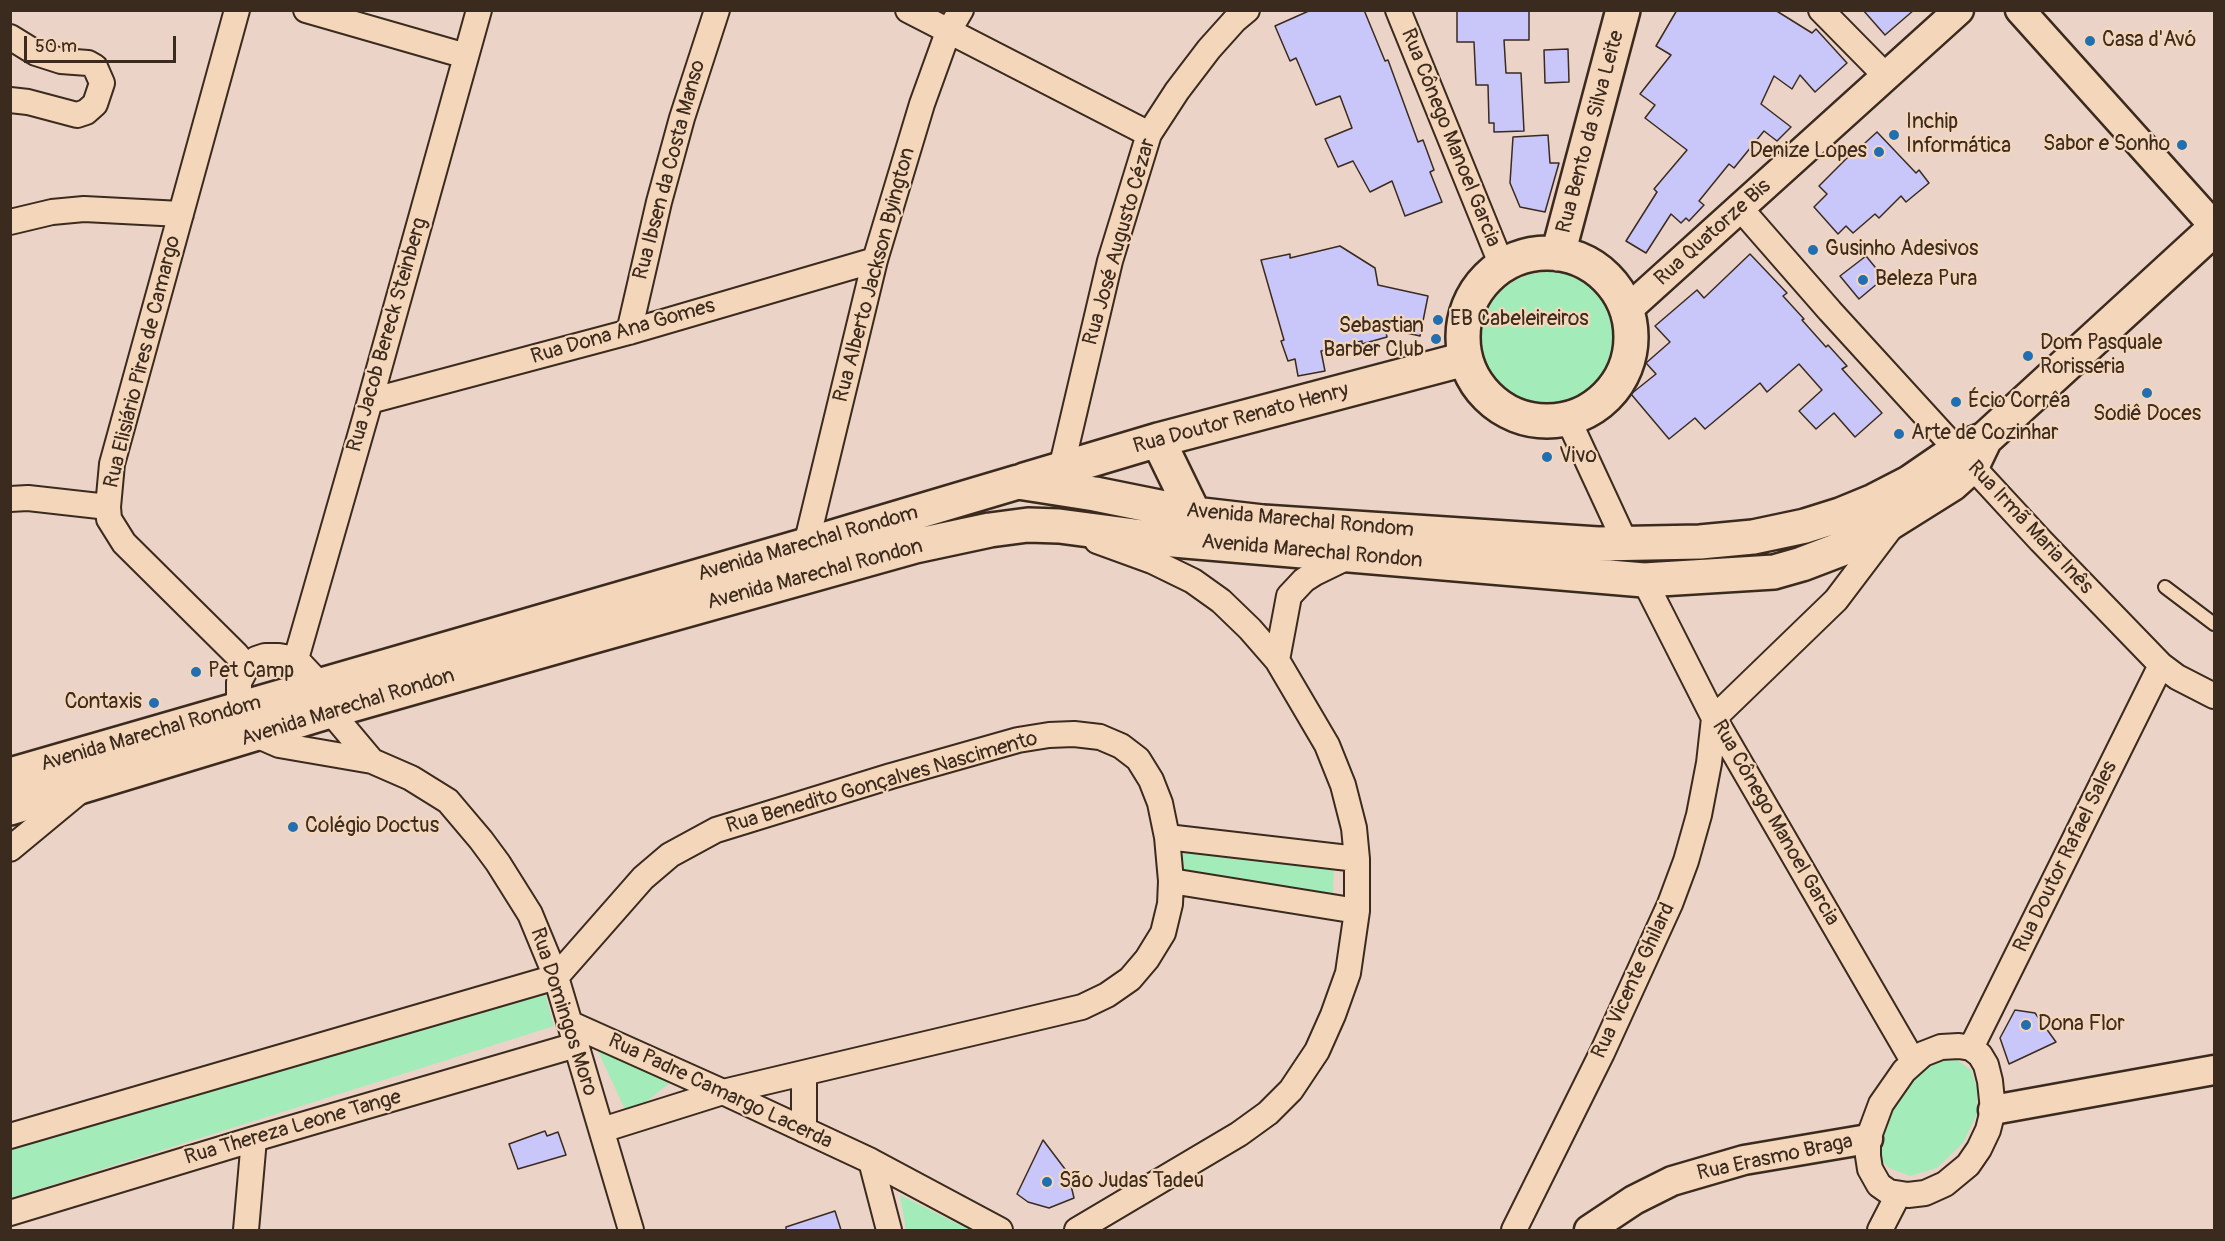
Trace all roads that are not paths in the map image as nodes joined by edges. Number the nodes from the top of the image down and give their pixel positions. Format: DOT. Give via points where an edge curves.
graph roads {
  1 [pos="237,10"];
  2 [pos="306,10"];
  3 [pos="479,10"];
  4 [pos="717,10"];
  5 [pos="908,10"];
  6 [pos="961,10"];
  7 [pos="1247,10"];
  8 [pos="1398,10"];
  9 [pos="1623,10"];
  10 [pos="1821,10"];
  11 [pos="1959,10"];
  12 [pos="2020,10"];
  13 [pos="948,32"];
  14 [pos="10,37"];
  15 [pos="466,56"];
  16 [pos="1885,75"];
  17 [pos="10,100"];
  18 [pos="1149,134"];
  19 [pos="1740,207"];
  20 [pos="181,214"];
  21 [pos="10,222"];
  22 [pos="2214,227"];
  23 [pos="1558,254"];
  24 [pos="875,260"];
  25 [pos="1502,266"];
  26 [pos="1627,310"];
  27 [pos="629,332"];
  28 [pos="1465,359"];
  29 [pos="370,401"];
  30 [pos="1568,419"];
  31 [pos="1158,440"];
  32 [pos="1971,452"];
  33 [pos="1061,469"];
  34 [pos="1018,482"];
  35 [pos="10,499"];
  36 [pos="108,507"];
  37 [pos="1194,514"];
  38 [pos="1898,519"];
  39 [pos="1059,526"];
  40 [pos="1626,544"];
  41 [pos="806,545"];
  42 [pos="1350,556"];
  43 [pos="1644,580"];
  44 [pos="2165,587"];
  45 [pos="2214,624"];
  46 [pos="1276,660"];
  47 [pos="2161,665"];
  48 [pos="247,668"];
  49 [pos="314,683"];
  50 [pos="2214,696"];
  51 [pos="1714,718"];
  52 [pos="248,722"];
  53 [pos="372,761"];
  54 [pos="10,775"];
  55 [pos="86,786"];
  56 [pos="10,808"];
  57 [pos="1167,837"];
  58 [pos="10,849"];
  59 [pos="1357,859"];
  60 [pos="1171,881"];
  61 [pos="1357,911"];
  62 [pos="556,977"];
  63 [pos="573,1034"];
  64 [pos="1971,1048"];
  65 [pos="1913,1062"];
  66 [pos="2214,1070"];
  67 [pos="804,1073"];
  68 [pos="723,1092"];
  69 [pos="1993,1110"];
  70 [pos="602,1130"];
  71 [pos="804,1130"];
  72 [pos="10,1136"];
  73 [pos="254,1139"];
  74 [pos="1868,1139"];
  75 [pos="871,1161"];
  76 [pos="1898,1195"];
  77 [pos="10,1213"];
  78 [pos="246,1230"];
  79 [pos="631,1230"];
  80 [pos="889,1230"];
  81 [pos="1000,1230"];
  82 [pos="1077,1230"];
  83 [pos="1514,1230"];
  84 [pos="1589,1230"];
  85 [pos="1880,1230"];
  1 -- 20 [label="street, Rua Elisiário Pires de Camargo"];
  2 -- 15 [label="street"];
  3 -- 15 [label="street, Rua Jacob Bereck Steinberg"];
  4 -- 27 [label="street, Rua Ibsen da Costa Manso" via="659,202"];
  5 -- 13 [label="street"];
  6 -- 13 [label="street, Rua Alberto Jackson Byington"];
  7 -- 18 [label="street, Rua José Augusto Cézar" via="1209,49"];
  8 -- 25 [label="street, Rua Cônego Manoel Garcia"];
  9 -- 23 [label="main road, Rua Bento da Silva Leite"];
  10 -- 16 [label="street"];
  11 -- 16 [label="street, Rua Quatorze Bis"];
  12 -- 22 [label="street"];
  13 -- 18 [label="street"];
  13 -- 24 [label="street, Rua Alberto Jackson Byington"];
  14 -- 17 [label="street" via="61,61 87,63 95,67 102,83 95,104 77,115"];
  15 -- 29 [label="street, Rua Jacob Bereck Steinberg"];
  16 -- 19 [label="street, Rua Quatorze Bis"];
  18 -- 33 [label="street, Rua José Augusto Cézar" via="1110,261"];
  19 -- 26 [label="street, Rua Quatorze Bis"];
  19 -- 32 [label="street, Rua Irmã Maria Inês" via="1830,311"];
  20 -- 21 [label="street" via="84,208"];
  20 -- 36 [label="street, Rua Elisiário Pires de Camargo" via="112,464"];
  22 -- 32 [label="main road"];
  23 -- 25 [label="main road" via="1529,255"];
  23 -- 26 [label="main road" via="1588,264 1612,284"];
  24 -- 27 [label="street, Rua Dona Ana Gomes"];
  24 -- 41 [label="street, Rua Alberto Jackson Byington"];
  25 -- 28 [label="main road" via="1482,284 1468,306 1462,332"];
  26 -- 30 [label="main road" via="1632,333 1621,378 1608,396"];
  27 -- 29 [label="street, Rua Dona Ana Gomes"];
  28 -- 30 [label="main road" via="1476,383 1493,402 1516,416 1542,421"];
  28 -- 31 [label="main road, Rua Doutor Renato Henry"];
  29 -- 49 [label="street, Rua Jacob Bereck Steinberg"];
  30 -- 40 [label="street"];
  31 -- 33 [label="main road, Rua Doutor Renato Henry"];
  31 -- 37 [label="main road"];
  32 -- 38 [label="main road, Avenida Marechal Rondon" via="1952,484"];
  32 -- 40 [label="main road, Avenida Marechal Rondom" via="1874,501 1805,526 1753,537"];
  32 -- 47 [label="street, Rua Irmã Maria Inês"];
  33 -- 34 [label="main road, Rua Doutor Renato Henry"];
  34 -- 37 [label="main road, Avenida Marechal Rondom"];
  34 -- 41 [label="main road, Avenida Marechal Rondom"];
  35 -- 36 [label="street" via="38,498"];
  36 -- 48 [label="street, Rua Elisiário Pires de Camargo" via="109,519 124,543"];
  37 -- 40 [label="main road, Avenida Marechal Rondom" via="1263,522"];
  38 -- 43 [label="main road, Avenida Marechal Rondon" via="1844,548 1774,572"];
  38 -- 51 [label="street" via="1836,600"];
  39 -- 42 [label="main road, Avenida Marechal Rondon"];
  39 -- 46 [label="street" via="1193,581 1221,601"];
  39 -- 49 [label="main road, Avenida Marechal Rondon" via="990,530"];
  41 -- 49 [label="main road, Avenida Marechal Rondom"];
  42 -- 43 [label="main road, Avenida Marechal Rondon"];
  42 -- 46 [label="street" via="1309,576 1289,596"];
  43 -- 51 [label="street, Rua Cônego Manoel Garcia"];
  44 -- 45 [label="lane"];
  46 -- 59 [label="street" via="1327,746 1344,785"];
  47 -- 50 [label="street, Rua Irmã Maria Inês"];
  47 -- 64 [label="street, Rua Doutor Rafael Sales"];
  48 -- 49 [label="street" via="256,659 279,656"];
  48 -- 52 [label="street" via="239,682"];
  49 -- 52 [label="main road, Avenida Marechal Rondon"];
  49 -- 53 [label="street"];
  51 -- 65 [label="street, Rua Cônego Manoel Garcia"];
  51 -- 83 [label="street, Rua Vicente Ghilard" via="1699,815 1670,904"];
  52 -- 53 [label="street, Rua Domingos Moro" via="268,741"];
  52 -- 54 [label="main road, Avenida Marechal Rondom"];
  52 -- 55 [label="main road, Avenida Marechal Rondon"];
  53 -- 62 [label="street, Rua Domingos Moro" via="430,789 464,819 530,914"];
  55 -- 56 [label="main road, Avenida Marechal Rondon"];
  55 -- 58 [label="street"];
  57 -- 59 [label="street"];
  57 -- 60 [label="street, Rua Benedito Gonçalves Nascimento"];
  57 -- 62 [label="street, Rua Benedito Gonçalves Nascimento" via="1151,780 1138,759 1121,746 1100,737 1074,734 1018,740 716,830 670,855 643,878"];
  59 -- 61 [label="street"];
  60 -- 61 [label="street"];
  60 -- 67 [label="street, Rua Benedito Gonçalves Nascimento" via="1163,933 1130,979 1107,995 1082,1007"];
  61 -- 82 [label="street" via="1348,973 1333,1016 1317,1051 1291,1090 1239,1134"];
  62 -- 63 [label="street, Rua Domingos Moro"];
  62 -- 72 [label="street"];
  63 -- 68 [label="street, Rua Padre Camargo Lacerda"];
  63 -- 70 [label="street, Rua Domingos Moro"];
  63 -- 73 [label="street, Rua Thereza Leone Tange"];
  64 -- 65 [label="street" via="1941,1047"];
  64 -- 69 [label="street" via="1986,1065"];
  65 -- 74 [label="street" via="1881,1104"];
  66 -- 69 [label="street"];
  67 -- 68 [label="street, Rua Benedito Gonçalves Nascimento"];
  67 -- 71 [label="street"];
  68 -- 70 [label="street, Rua Benedito Gonçalves Nascimento"];
  68 -- 71 [label="street, Rua Padre Camargo Lacerda"];
  69 -- 76 [label="street" via="1979,1149 1957,1175 1925,1193"];
  70 -- 79 [label="street, Rua Domingos Moro"];
  71 -- 75 [label="street, Rua Padre Camargo Lacerda"];
  73 -- 77 [label="street, Rua Thereza Leone Tange"];
  73 -- 78 [label="street"];
  74 -- 76 [label="street" via="1870,1169 1879,1185"];
  74 -- 84 [label="street, Rua Erasmo Braga" via="1744,1160 1672,1181"];
  75 -- 80 [label="street"];
  75 -- 81 [label="street, Rua Padre Camargo Lacerda"];
  76 -- 85 [label="street"];
}
